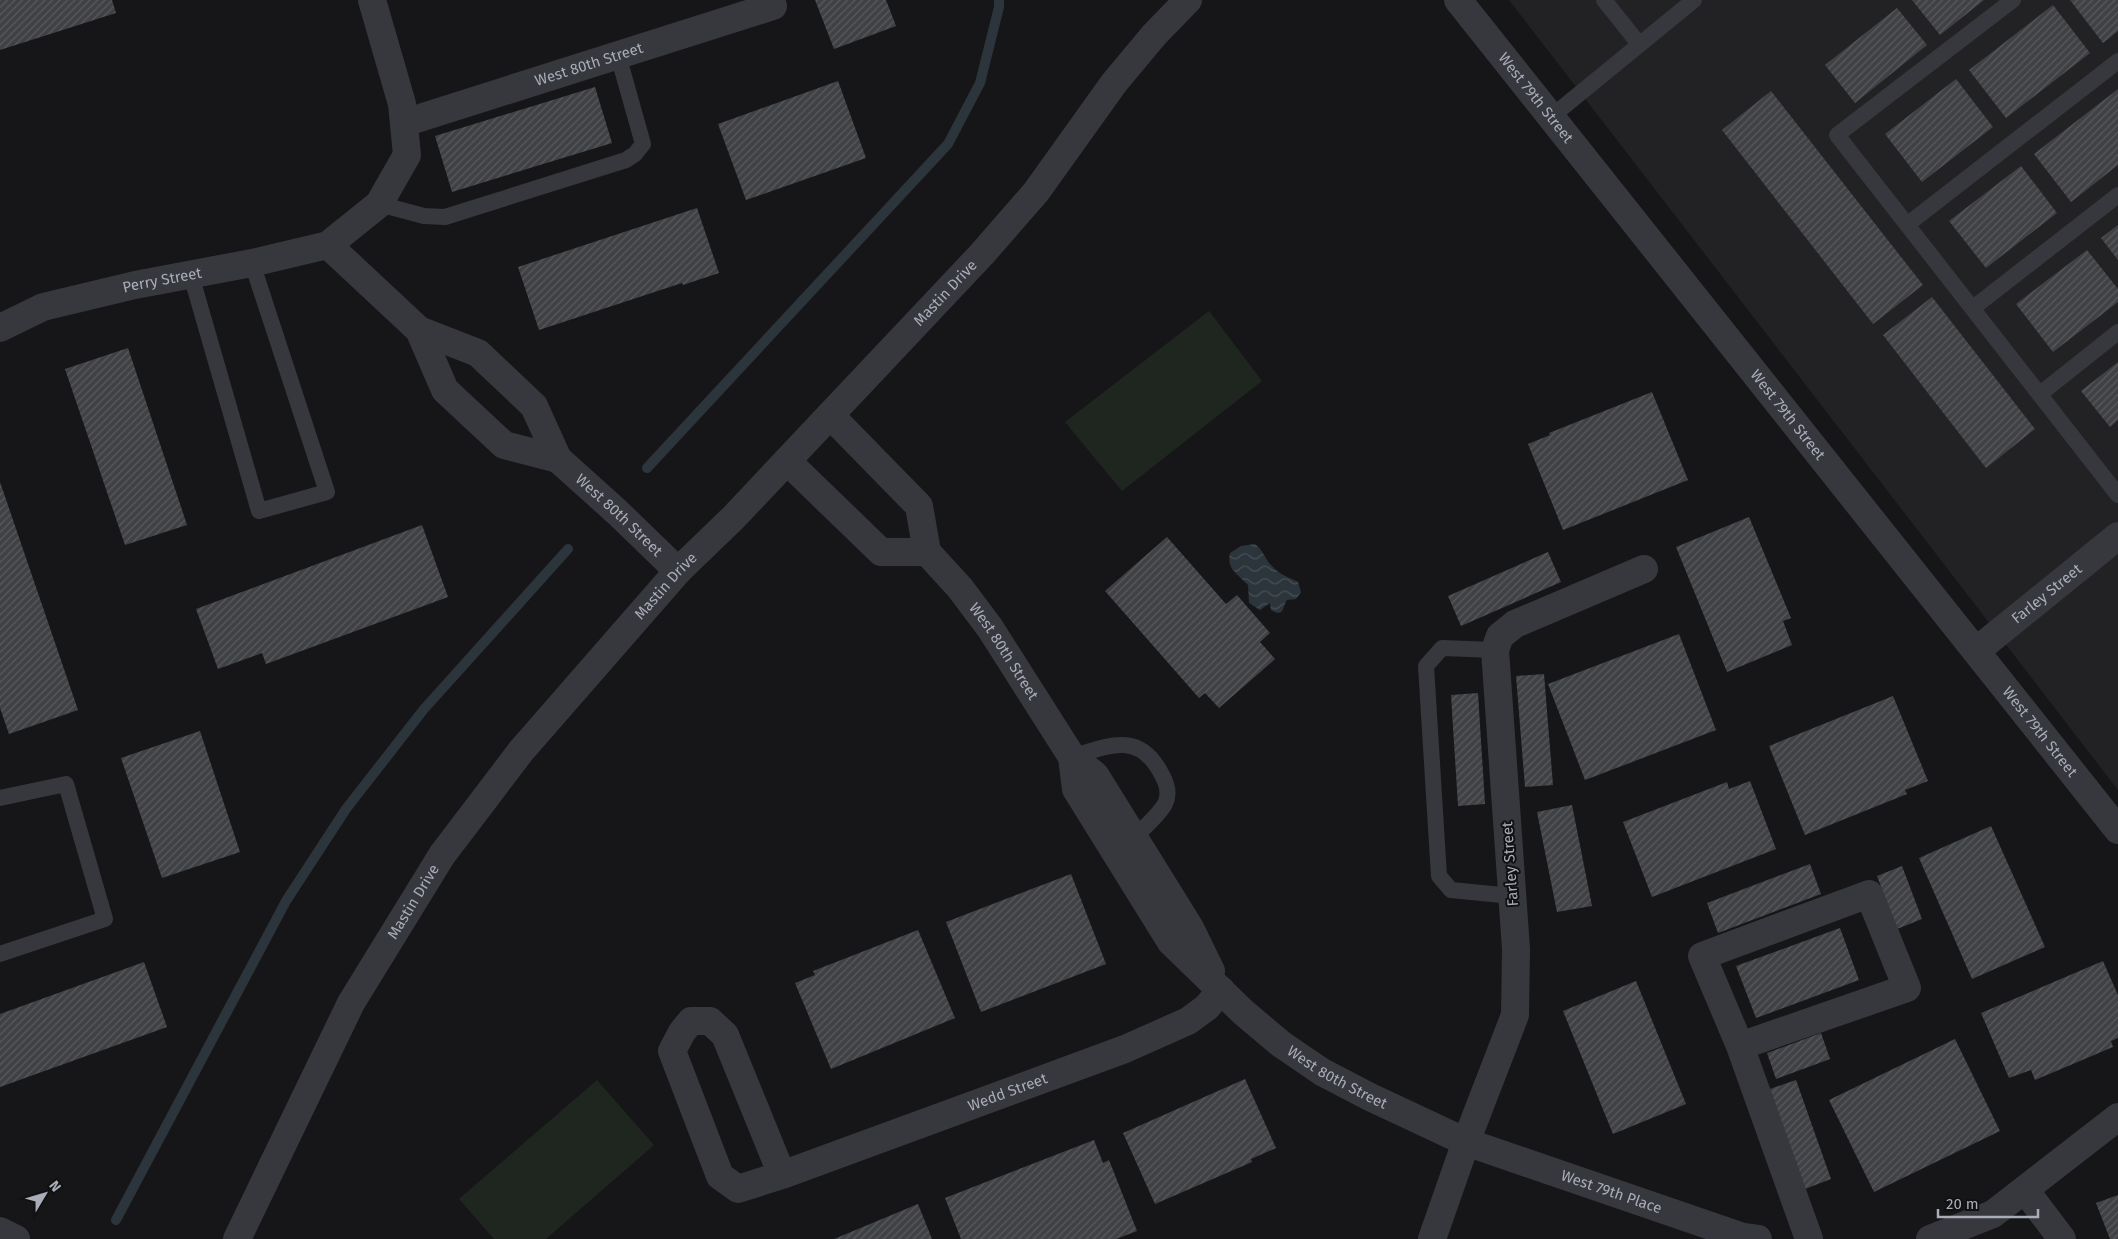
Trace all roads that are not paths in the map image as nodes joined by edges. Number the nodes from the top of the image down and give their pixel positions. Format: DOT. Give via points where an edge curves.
graph roads {
  1 [pos="372,0"];
  2 [pos="1188,0"];
  3 [pos="1458,0"];
  4 [pos="1604,0"];
  5 [pos="1694,0"];
  6 [pos="2013,0"];
  7 [pos="773,6"];
  8 [pos="1640,44"];
  9 [pos="618,55"];
  10 [pos="2118,61"];
  11 [pos="1551,117"];
  12 [pos="404,123"];
  13 [pos="2118,195"];
  14 [pos="379,204"];
  15 [pos="1908,224"];
  16 [pos="328,245"];
  17 [pos="252,263"];
  18 [pos="191,275"];
  19 [pos="1973,308"];
  20 [pos="0,328"];
  21 [pos="419,330"];
  22 [pos="2118,332"];
  23 [pos="2040,394"];
  24 [pos="830,415"];
  25 [pos="558,459"];
  26 [pos="787,461"];
  27 [pos="2118,495"];
  28 [pos="2118,536"];
  29 [pos="927,552"];
  30 [pos="1644,569"];
  31 [pos="678,571"];
  32 [pos="1495,650"];
  33 [pos="1976,651"];
  34 [pos="1072,757"];
  35 [pos="0,798"];
  36 [pos="2118,830"];
  37 [pos="1123,845"];
  38 [pos="1512,896"];
  39 [pos="0,954"];
  40 [pos="1221,990"];
  41 [pos="1740,1046"];
  42 [pos="2118,1117"];
  43 [pos="1466,1142"];
  44 [pos="782,1175"];
  45 [pos="2025,1190"];
  46 [pos="0,1230"];
  47 [pos="16,1239"];
  48 [pos="237,1239"];
  49 [pos="1432,1239"];
  50 [pos="1758,1239"];
  51 [pos="1809,1239"];
  52 [pos="1930,1239"];
  53 [pos="2062,1239"];
  1 -- 12 [label="street" via="402,104"];
  2 -- 24 [label="street, Mastin Drive" via="1114,83 1036,192"];
  3 -- 11 [label="street, West 79th Street"];
  4 -- 8 [label="lane"];
  5 -- 8 [label="lane"];
  6 -- 15 [label="lane" via="1838,135"];
  7 -- 9 [label="street, West 80th Street"];
  8 -- 11 [label="lane"];
  9 -- 12 [label="street, West 80th Street"];
  9 -- 14 [label="lane" via="643,144 626,160 445,217 424,216"];
  10 -- 15 [label="lane"];
  11 -- 33 [label="street, West 79th Street"];
  12 -- 14 [label="street" via="407,155"];
  13 -- 19 [label="lane"];
  14 -- 16 [label="street"];
  15 -- 19 [label="lane"];
  16 -- 17 [label="street, Perry Street"];
  16 -- 21 [label="street, West 80th Street"];
  17 -- 18 [label="street, Perry Street"];
  17 -- 18 [label="lane" via="327,492 259,511"];
  18 -- 20 [label="street, Perry Street" via="42,307"];
  19 -- 23 [label="lane"];
  21 -- 25 [label="street, West 80th Street" via="478,353 534,406"];
  21 -- 25 [label="street, West 80th Street" via="445,390 451,396 504,445"];
  22 -- 23 [label="lane"];
  23 -- 27 [label="lane"];
  24 -- 26 [label="street, Mastin Drive"];
  24 -- 29 [label="street" via="919,506"];
  25 -- 31 [label="street, West 80th Street"];
  26 -- 29 [label="street" via="881,552"];
  26 -- 31 [label="street, Mastin Drive"];
  28 -- 33 [label="street, Farley Street"];
  29 -- 34 [label="street, West 80th Street" via="990,628"];
  30 -- 32 [label="street" via="1515,624 1500,636"];
  31 -- 48 [label="street, Mastin Drive" via="521,751 442,854 351,1003"];
  32 -- 38 [label="street, Farley Street"];
  32 -- 38 [label="lane" via="1442,648 1426,666 1439,876 1451,890"];
  33 -- 36 [label="street, West 79th Street"];
  34 -- 37 [label="street, West 80th Street" via="1095,775"];
  34 -- 37 [label="lane" via="1107,746 1122,745 1140,748 1157,764 1168,785 1166,802"];
  35 -- 39 [label="lane" via="66,784 106,919"];
  37 -- 40 [label="street, West 80th Street" via="1190,928"];
  38 -- 43 [label="street, Farley Street" via="1516,949 1515,1015"];
  40 -- 43 [label="street, West 80th Street" via="1281,1044 1322,1072"];
  40 -- 44 [label="street, Wedd Street" via="1207,1007 1188,1021 1125,1050"];
  41 -- 41 [label="street" via="1702,956 1869,894 1907,988"];
  41 -- 51 [label="street"];
  42 -- 45 [label="street"];
  43 -- 49 [label="street, Farley Street"];
  43 -- 50 [label="street, West 79th Place" via="1743,1237"];
  44 -- 44 [label="street, Wedd Street" via="738,1189 720,1176 672,1051 691,1021 710,1021 725,1035"];
  45 -- 52 [label="street" via="1993,1214"];
  45 -- 53 [label="street"];
  46 -- 47 [label="street"];
}
